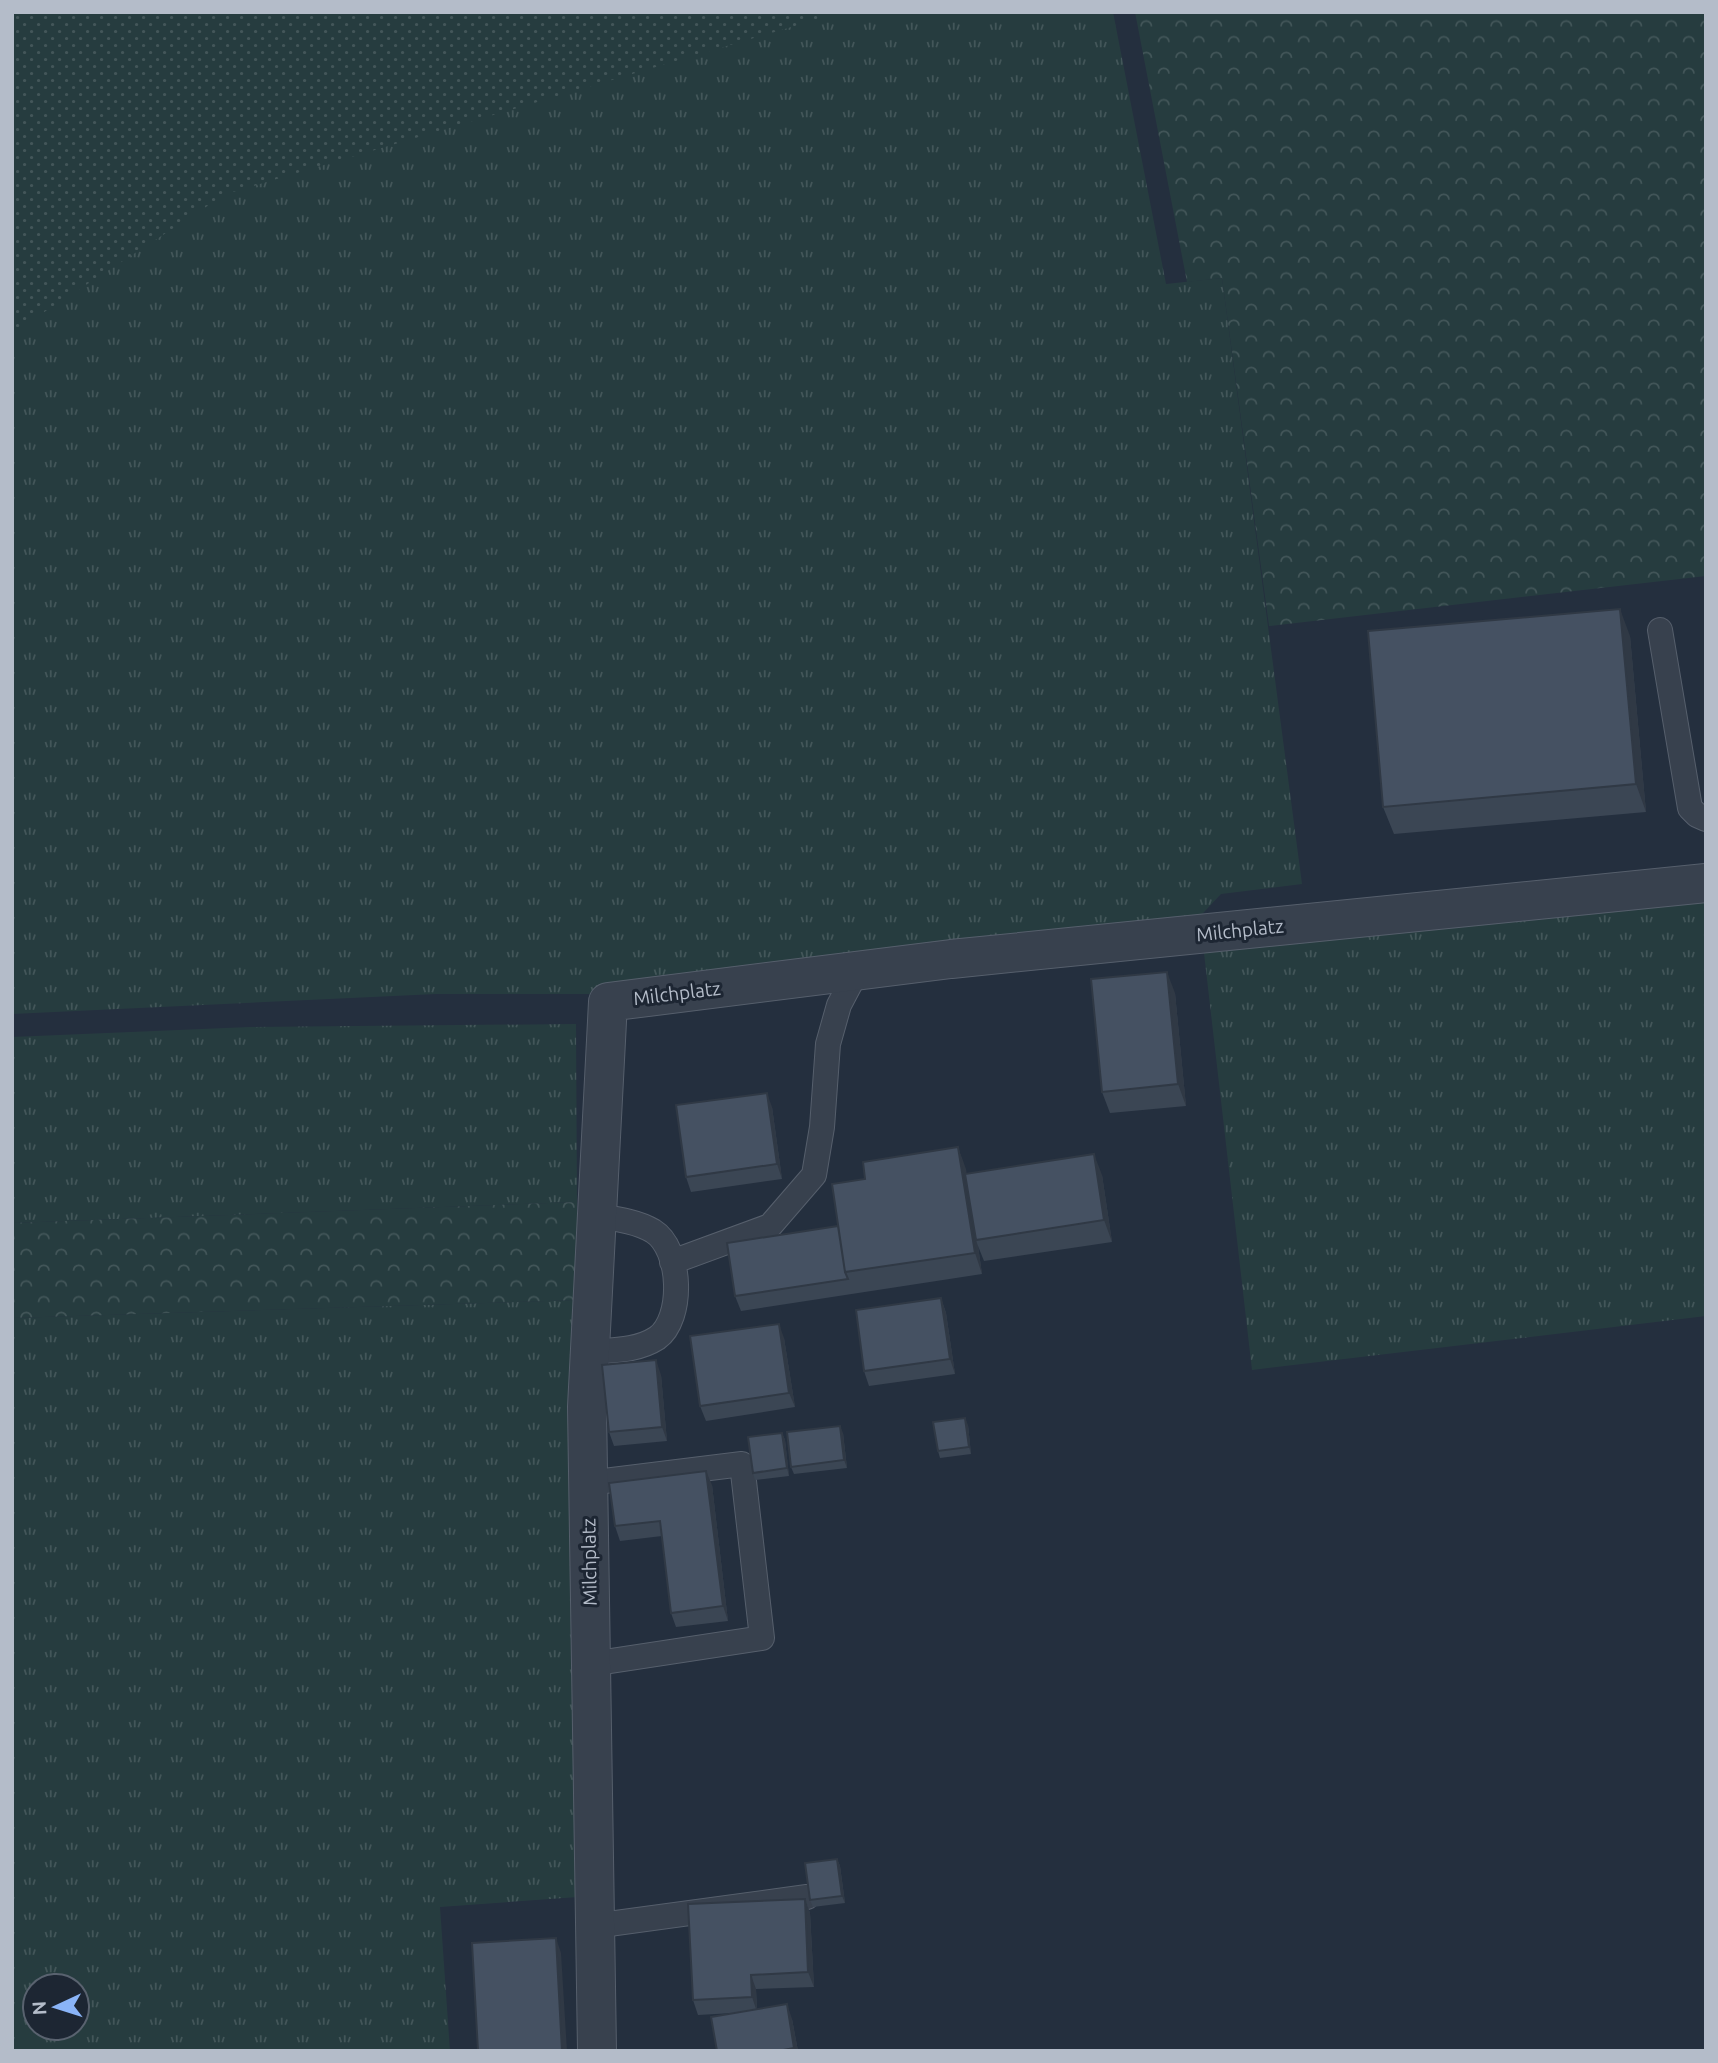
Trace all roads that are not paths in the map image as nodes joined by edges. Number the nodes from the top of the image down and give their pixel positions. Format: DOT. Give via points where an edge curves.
graph roads {
  1 [pos="1660,630"];
  2 [pos="1706,819"];
  3 [pos="1706,884"];
  4 [pos="857,971"];
  5 [pos="596,1216"];
  6 [pos="672,1262"];
  7 [pos="589,1352"];
  8 [pos="588,1483"];
  9 [pos="590,1664"];
  10 [pos="807,1897"];
  11 [pos="594,1926"];
  12 [pos="597,2051"];
  1 -- 2 [label="lane" via="1690,808"];
  3 -- 4 [label="street, Milchplatz"];
  4 -- 5 [label="street, Milchplatz" via="608,1002"];
  4 -- 6 [label="lane" via="839,1005 828,1044 814,1175 771,1226"];
  5 -- 6 [label="lane" via="632,1222 656,1233"];
  5 -- 7 [label="street, Milchplatz"];
  6 -- 7 [label="lane" via="677,1285 673,1319 659,1337 638,1348"];
  7 -- 8 [label="street, Milchplatz"];
  8 -- 9 [label="street, Milchplatz"];
  8 -- 9 [label="lane" via="742,1464 762,1638"];
  9 -- 11 [label="street, Milchplatz"];
  10 -- 11 [label="lane"];
  11 -- 12 [label="street, Milchplatz"];
}
